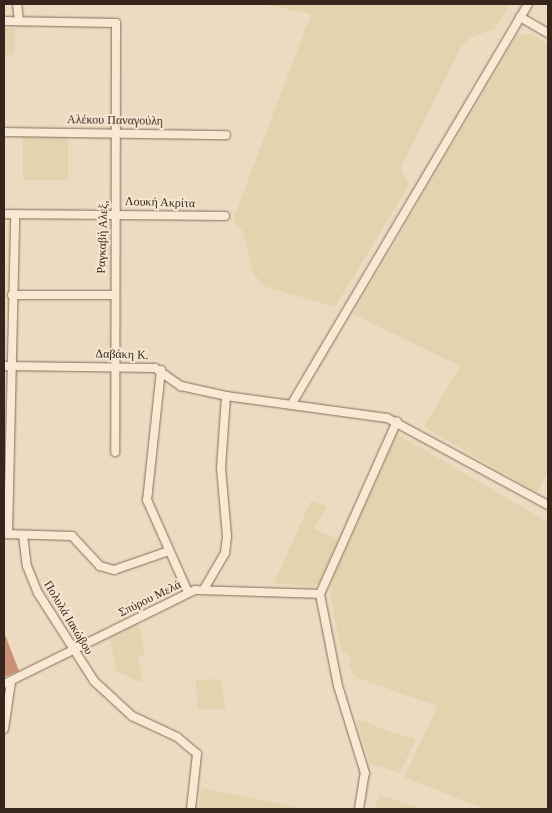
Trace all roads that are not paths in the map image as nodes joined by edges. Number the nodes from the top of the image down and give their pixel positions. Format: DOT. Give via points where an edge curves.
graph roads {
  1 [pos="17,4"];
  2 [pos="528,4"];
  3 [pos="520,17"];
  4 [pos="4,21"];
  5 [pos="19,21"];
  6 [pos="548,33"];
  7 [pos="4,132"];
  8 [pos="118,132"];
  9 [pos="226,135"];
  10 [pos="115,213"];
  11 [pos="4,214"];
  12 [pos="15,214"];
  13 [pos="225,216"];
  14 [pos="12,295"];
  15 [pos="113,295"];
  16 [pos="113,365"];
  17 [pos="7,366"];
  18 [pos="161,370"];
  19 [pos="226,396"];
  20 [pos="291,405"];
  21 [pos="398,421"];
  22 [pos="6,441"];
  23 [pos="115,452"];
  24 [pos="548,505"];
  25 [pos="6,534"];
  26 [pos="23,535"];
  27 [pos="169,551"];
  28 [pos="204,589"];
  29 [pos="188,592"];
  30 [pos="320,594"];
  31 [pos="73,651"];
  32 [pos="7,683"];
  33 [pos="4,729"];
  34 [pos="191,809"];
  35 [pos="359,809"];
  1 -- 5 [label="street"];
  2 -- 3 [label="street"];
  3 -- 6 [label="street"];
  3 -- 20 [label="street"];
  4 -- 5 [label="street"];
  5 -- 8 [label="street, Ραγκαβή Αλεξ," via="116,23"];
  7 -- 8 [label="street, Αλέκου Παναγούλη"];
  8 -- 9 [label="street, Αλέκου Παναγούλη"];
  8 -- 10 [label="street, Ραγκαβή Αλεξ,"];
  10 -- 12 [label="street, Λουκή Ακρίτα"];
  10 -- 13 [label="street, Λουκή Ακρίτα"];
  10 -- 15 [label="street, Ραγκαβή Αλεξ,"];
  11 -- 12 [label="street, Λουκή Ακρίτα"];
  12 -- 14 [label="street"];
  14 -- 15 [label="street"];
  14 -- 17 [label="street"];
  15 -- 16 [label="street, Ραγκαβή Αλεξ,"];
  16 -- 17 [label="street, Δαβάκη Κ."];
  16 -- 18 [label="street, Δαβάκη Κ."];
  16 -- 23 [label="street, Ραγκαβή Αλεξ,"];
  17 -- 22 [label="street"];
  18 -- 19 [label="street, Δαβάκη Κ." via="181,386"];
  18 -- 27 [label="street" via="147,500"];
  19 -- 20 [label="street, Δαβάκη Κ."];
  19 -- 28 [label="street" via="222,468 227,536 225,553"];
  20 -- 21 [label="street, Δαβάκη Κ."];
  21 -- 24 [label="street"];
  21 -- 30 [label="street"];
  22 -- 25 [label="street"];
  25 -- 26 [label="street"];
  26 -- 27 [label="street" via="72,536 100,566 114,570"];
  26 -- 31 [label="street, Πολυλά Ιακώβου" via="33,581"];
  27 -- 29 [label="street"];
  28 -- 29 [label="street, Σπύρου Μελά"];
  28 -- 30 [label="street, Σπύρου Μελά"];
  29 -- 31 [label="street, Σπύρου Μελά"];
  30 -- 35 [label="street" via="338,686 365,773"];
  31 -- 32 [label="street, Σπύρου Μελά"];
  31 -- 34 [label="street, Πολυλά Ιακώβου" via="94,681 132,716 194,749 199,762"];
  32 -- 33 [label="street"];
}
